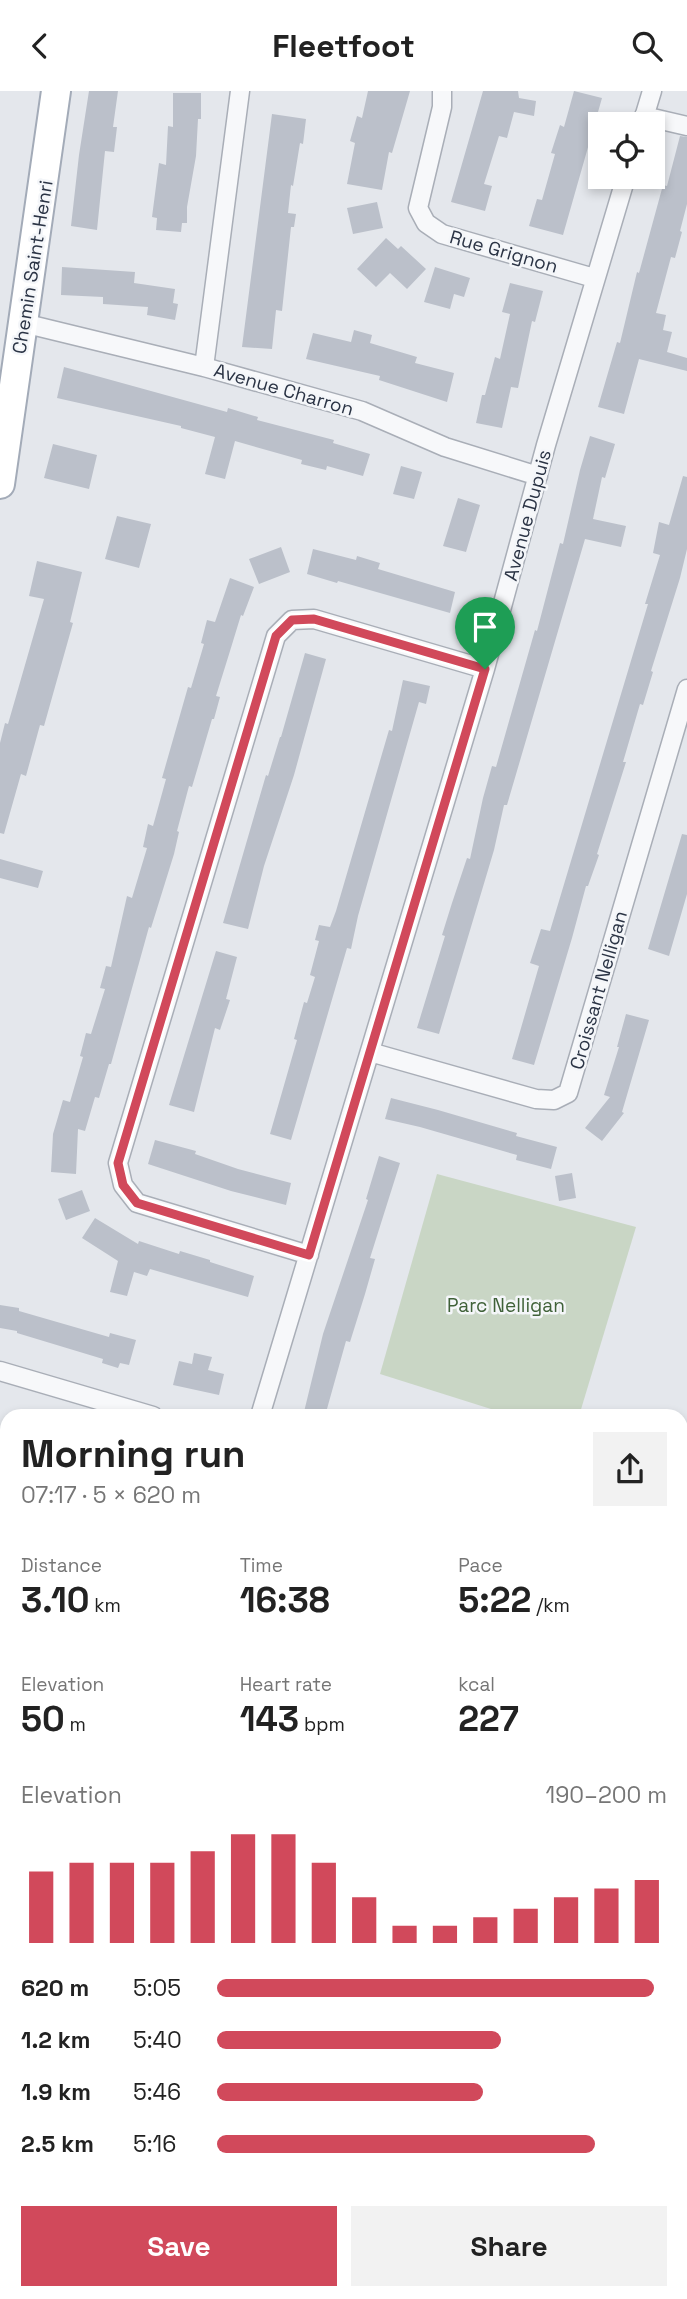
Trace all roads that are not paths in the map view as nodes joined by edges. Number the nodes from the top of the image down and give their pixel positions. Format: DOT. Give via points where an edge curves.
graph roads {
  1 [pos="56,91"];
  2 [pos="240,91"];
  3 [pos="442,91"];
  4 [pos="652,91"];
  5 [pos="645,112"];
  6 [pos="665,123"];
  7 [pos="687,126"];
  8 [pos="622,189"];
  9 [pos="594,278"];
  10 [pos="23,323"];
  11 [pos="204,367"];
  12 [pos="538,476"];
  13 [pos="0,484"];
  14 [pos="485,669"];
  15 [pos="687,689"];
  16 [pos="370,1052"];
  17 [pos="309,1255"];
  18 [pos="0,1371"];
  19 [pos="129,1409"];
  20 [pos="262,1409"];
  1 -- 10 [label="main road, Chemin Saint-Henri"];
  2 -- 11 [label="street"];
  3 -- 9 [label="street, Rue Grignon" via="418,208 426,222 442,234"];
  4 -- 5 [label="street"];
  6 -- 7 [label="street"];
  8 -- 9 [label="street, Avenue Dupuis"];
  9 -- 12 [label="street, Avenue Dupuis"];
  10 -- 11 [label="street, Avenue Charron"];
  10 -- 13 [label="main road, Chemin Saint-Henri"];
  11 -- 12 [label="street, Avenue Charron" via="362,411 445,447"];
  12 -- 14 [label="street, Avenue Dupuis"];
  14 -- 16 [label="street, Avenue Dupuis"];
  14 -- 17 [label="street" via="314,619 292,620 276,636 118,1163 123,1185 137,1203"];
  15 -- 16 [label="street, Croissant Nelligan" via="568,1093 554,1100 536,1100"];
  16 -- 17 [label="street, Avenue Dupuis"];
  17 -- 20 [label="street, Avenue Dupuis"];
  18 -- 19 [label="street"];
}
